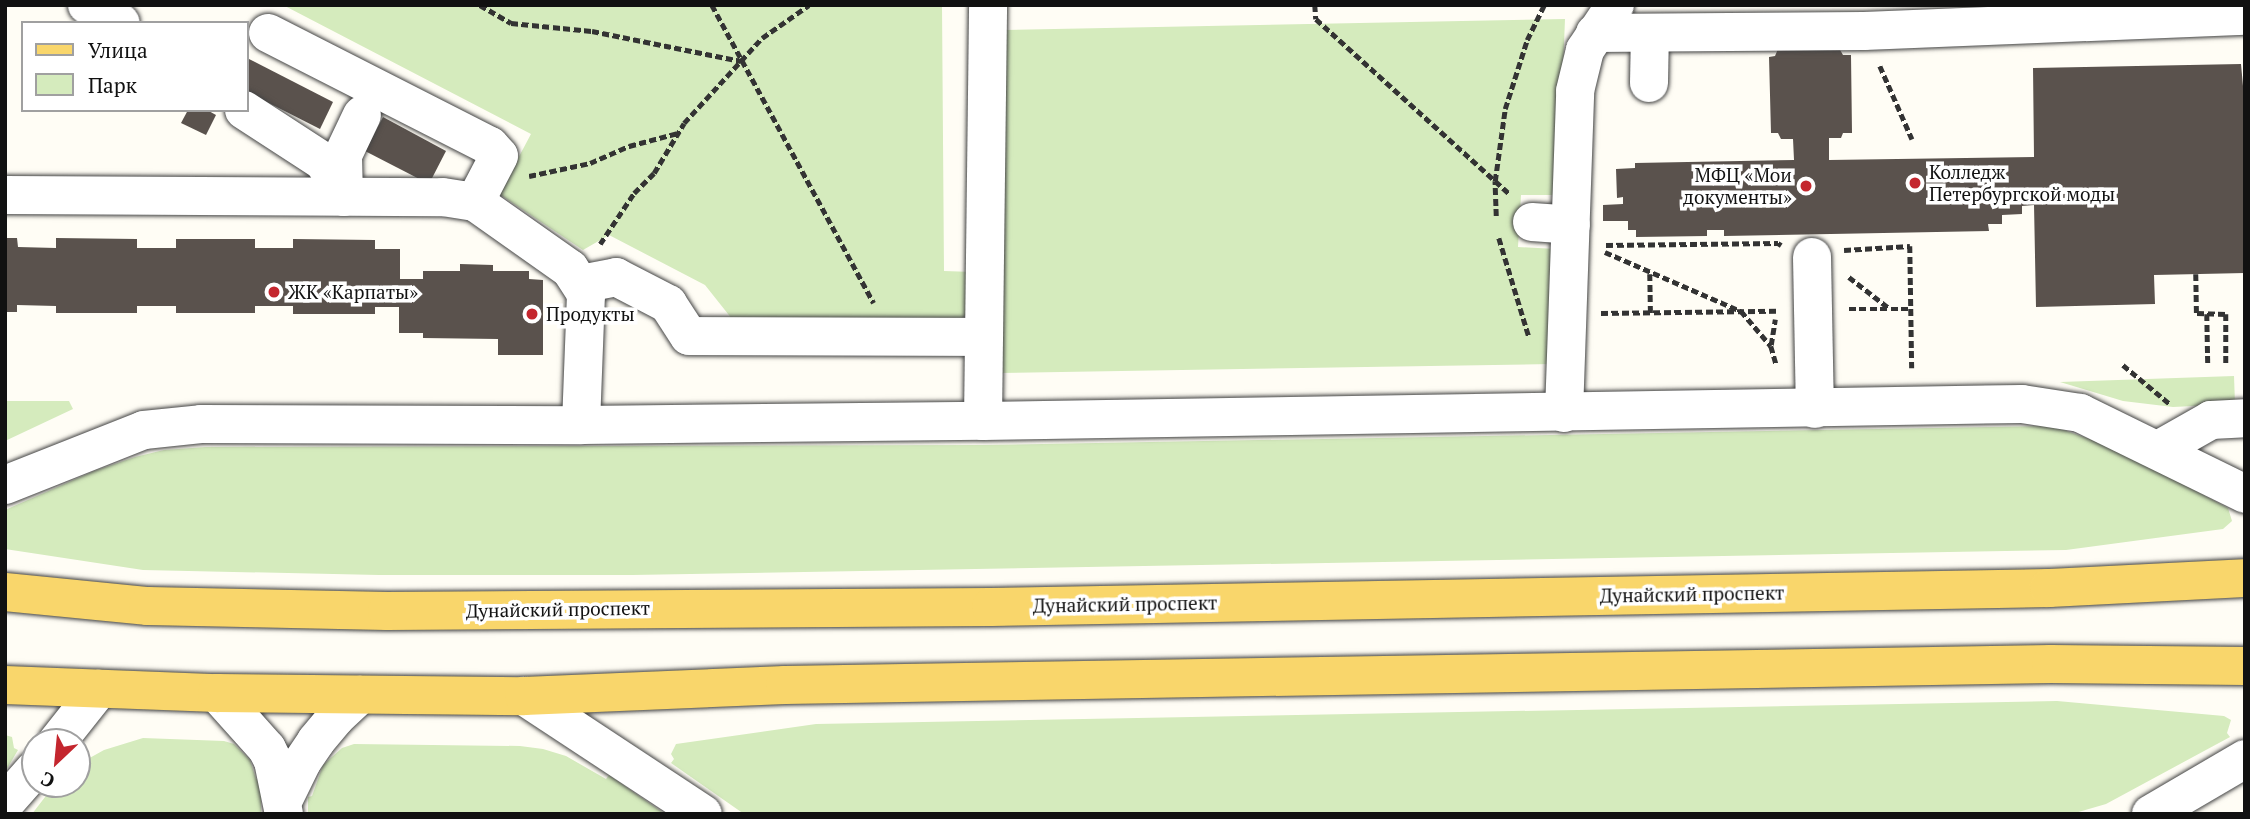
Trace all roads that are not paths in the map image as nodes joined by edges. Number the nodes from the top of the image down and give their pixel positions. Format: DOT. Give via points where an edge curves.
graph roads {
  1 [pos="87,5"];
  2 [pos="143,5"];
  3 [pos="988,5"];
  4 [pos="2245,16"];
  5 [pos="1605,19"];
  6 [pos="117,21"];
  7 [pos="136,21"];
  8 [pos="268,33"];
  9 [pos="1650,33"];
  10 [pos="1648,83"];
  11 [pos="247,112"];
  12 [pos="362,115"];
  13 [pos="441,169"];
  14 [pos="5,195"];
  15 [pos="344,197"];
  16 [pos="475,202"];
  17 [pos="1532,222"];
  18 [pos="1571,225"];
  19 [pos="1812,257"];
  20 [pos="580,284"];
  21 [pos="984,337"];
  22 [pos="1815,409"];
  23 [pos="1564,413"];
  24 [pos="2245,418"];
  25 [pos="983,421"];
  26 [pos="580,425"];
  27 [pos="2158,450"];
  28 [pos="5,485"];
  29 [pos="2245,494"];
  30 [pos="2245,578"];
  31 [pos="5,592"];
  32 [pos="2245,666"];
  33 [pos="5,685"];
  34 [pos="99,689"];
  35 [pos="217,693"];
  36 [pos="360,695"];
  37 [pos="524,696"];
  38 [pos="68,728"];
  39 [pos="2245,759"];
  40 [pos="21,785"];
  41 [pos="2208,798"];
  42 [pos="5,803"];
  43 [pos="284,807"];
  44 [pos="703,814"];
  45 [pos="2151,814"];
  1 -- 6 [label="street"];
  2 -- 7 [label="street"];
  3 -- 21 [label="street"];
  4 -- 9 [label="street" via="1864,31"];
  5 -- 9 [label="street"];
  5 -- 18 [label="street" via="1585,50 1575,91"];
  8 -- 16 [label="street" via="491,146 499,156"];
  9 -- 10 [label="street"];
  11 -- 15 [label="street" via="324,162"];
  12 -- 15 [label="street" via="343,155"];
  13 -- 16 [label="street" via="462,180"];
  14 -- 15 [label="street"];
  15 -- 16 [label="street" via="443,197"];
  16 -- 20 [label="street" via="570,268"];
  17 -- 18 [label="street"];
  18 -- 23 [label="street"];
  19 -- 22 [label="street" via="1795,310"];
  20 -- 21 [label="street" via="616,277 668,304 689,336"];
  20 -- 26 [label="street" via="586,294"];
  21 -- 25 [label="street"];
  22 -- 23 [label="street"];
  22 -- 27 [label="street" via="2053,407 2080,413"];
  23 -- 25 [label="street"];
  24 -- 27 [label="street" via="2211,420"];
  25 -- 26 [label="street"];
  26 -- 28 [label="street" via="201,424 144,430"];
  27 -- 29 [label="street"];
  30 -- 31 [label="main road, Дунайский проспект" via="2035,588 1019,606 387,611 148,606"];
  32 -- 37 [label="main road" via="2037,664 785,685"];
  33 -- 34 [label="main road"];
  34 -- 35 [label="main road"];
  34 -- 38 [label="street"];
  35 -- 36 [label="main road"];
  35 -- 43 [label="street" via="267,749"];
  36 -- 37 [label="main road"];
  36 -- 43 [label="street" via="316,741"];
  37 -- 44 [label="street"];
  39 -- 41 [label="street"];
  40 -- 42 [label="street"];
  41 -- 45 [label="street"];
}
